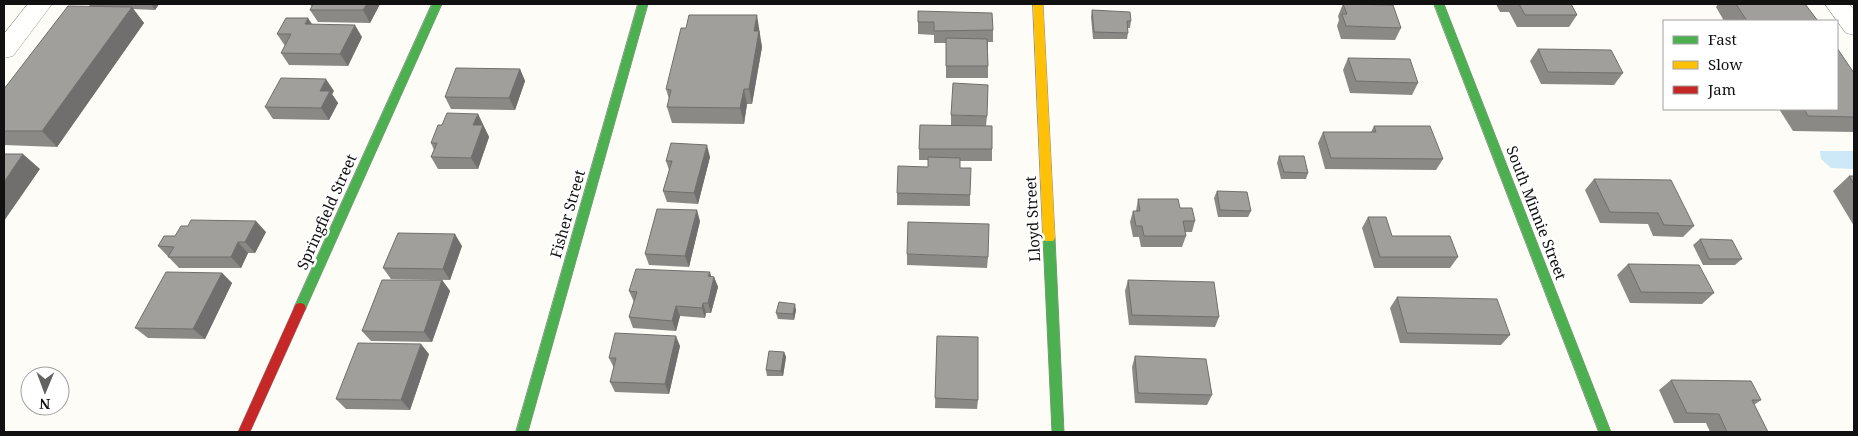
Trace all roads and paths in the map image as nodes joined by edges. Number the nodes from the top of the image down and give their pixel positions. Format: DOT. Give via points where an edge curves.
graph roads {
  1 [pos="40,4"];
  2 [pos="437,4"];
  3 [pos="643,4"];
  4 [pos="1038,4"];
  5 [pos="1439,4"];
  6 [pos="1838,4"];
  7 [pos="1854,27"];
  8 [pos="4,50"];
  9 [pos="244,432"];
  10 [pos="522,432"];
  11 [pos="1058,432"];
  12 [pos="1605,432"];
  1 -- 8 [label="street"];
  2 -- 9 [label="street, Springfield Street"];
  3 -- 10 [label="street, Fisher Street"];
  4 -- 11 [label="street, Lloyd Street"];
  5 -- 12 [label="street, South Minnie Street"];
  6 -- 7 [label="street"];
}
